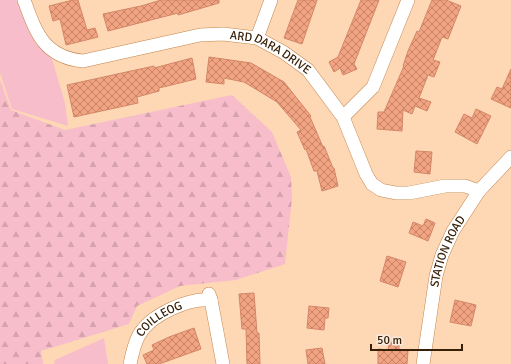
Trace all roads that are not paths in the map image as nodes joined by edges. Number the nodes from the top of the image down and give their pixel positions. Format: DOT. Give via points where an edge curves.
graph roads {
  1 [pos="24,0"];
  2 [pos="271,0"];
  3 [pos="408,0"];
  4 [pos="257,38"];
  5 [pos="343,117"];
  6 [pos="511,157"];
  7 [pos="479,191"];
  8 [pos="130,364"];
  9 [pos="223,364"];
  10 [pos="423,364"];
  1 -- 4 [label="street, ARD DARA DRIVE" via="43,40 58,55 72,60 84,61 200,35"];
  2 -- 4 [label="street"];
  3 -- 5 [label="street" via="373,87"];
  4 -- 5 [label="street, ARD DARA DRIVE" via="308,70"];
  5 -- 7 [label="street, ARD DARA DRIVE" via="366,174 372,184 381,190 409,193 445,186 465,186"];
  6 -- 7 [label="street, STATION ROAD"];
  7 -- 10 [label="street, STATION ROAD" via="453,231 442,255 436,276"];
  8 -- 9 [label="street, COILLEOG" via="139,334 148,323 173,308 210,297"];
}
